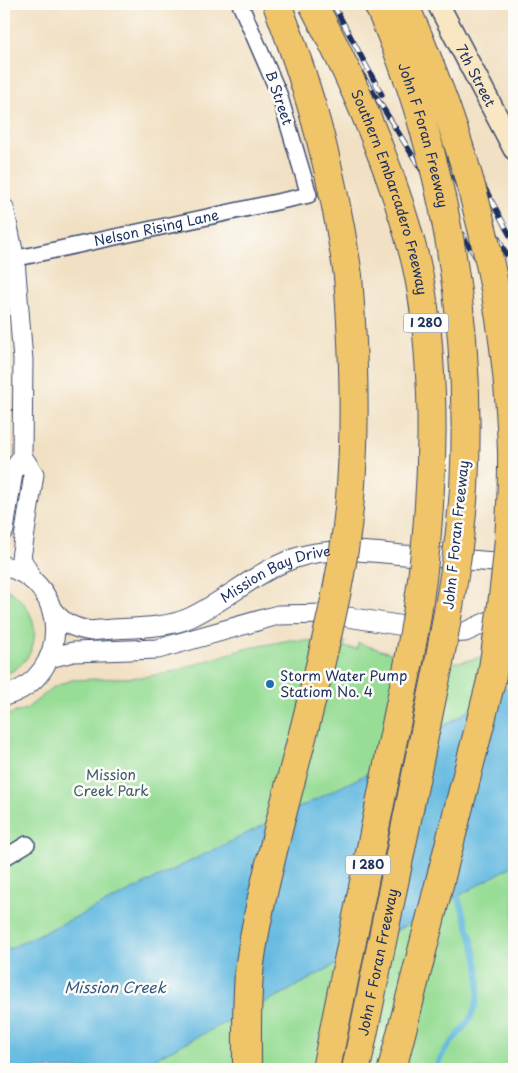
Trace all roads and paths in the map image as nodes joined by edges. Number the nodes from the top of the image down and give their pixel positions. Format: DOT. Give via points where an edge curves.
graph roads {
  1 [pos="240,4"];
  2 [pos="277,4"];
  3 [pos="313,4"];
  4 [pos="378,4"];
  5 [pos="404,4"];
  6 [pos="438,4"];
  7 [pos="509,126"];
  8 [pos="514,149"];
  9 [pos="309,195"];
  10 [pos="4,208"];
  11 [pos="9,261"];
  12 [pos="22,456"];
  13 [pos="4,530"];
  14 [pos="514,561"];
  15 [pos="4,566"];
  16 [pos="33,581"];
  17 [pos="51,608"];
  18 [pos="514,609"];
  19 [pos="49,658"];
  20 [pos="4,696"];
  21 [pos="27,844"];
  22 [pos="4,858"];
  23 [pos="247,1069"];
  24 [pos="326,1069"];
  25 [pos="356,1069"];
  26 [pos="392,1069"];
  1 -- 9 [label="street, B Street" via="279,94"];
  2 -- 23 [label="highway, bridge" via="313,104 340,220 355,366 355,418 350,497 338,589 257,921 246,1016"];
  3 -- 24 [label="highway, Southern Embarcadero Freeway / I 280, bridge" via="361,107 402,209 425,318 432,425 432,487 422,594"];
  4 -- 25 [label="highway, John F Foran Freeway / I 280, bridge" via="427,141 442,199 460,316 466,427 464,488 451,598"];
  5 -- 26 [label="highway, bridge" via="448,110 480,216 504,349 512,453 506,573 491,681"];
  6 -- 7 [label="main road, 7th Street"];
  7 -- 8 [label="main road, 7th Street"];
  9 -- 11 [label="street, Nelson Rising Lane"];
  10 -- 11 [label="street"];
  11 -- 12 [label="street" via="23,360"];
  12 -- 13 [label="street" via="13,472"];
  12 -- 16 [label="street" via="34,474 21,558"];
  14 -- 17 [label="street, Mission Bay Drive" via="319,552 274,566 217,603 171,624 78,629 59,619"];
  15 -- 16 [label="street"];
  16 -- 17 [label="street"];
  17 -- 19 [label="street" via="55,633"];
  18 -- 19 [label="street, Mission Bay Drive" via="479,627 448,633 329,614 278,615 158,649 73,652"];
  19 -- 20 [label="street" via="34,680"];
  21 -- 22 [label="street"];
}
